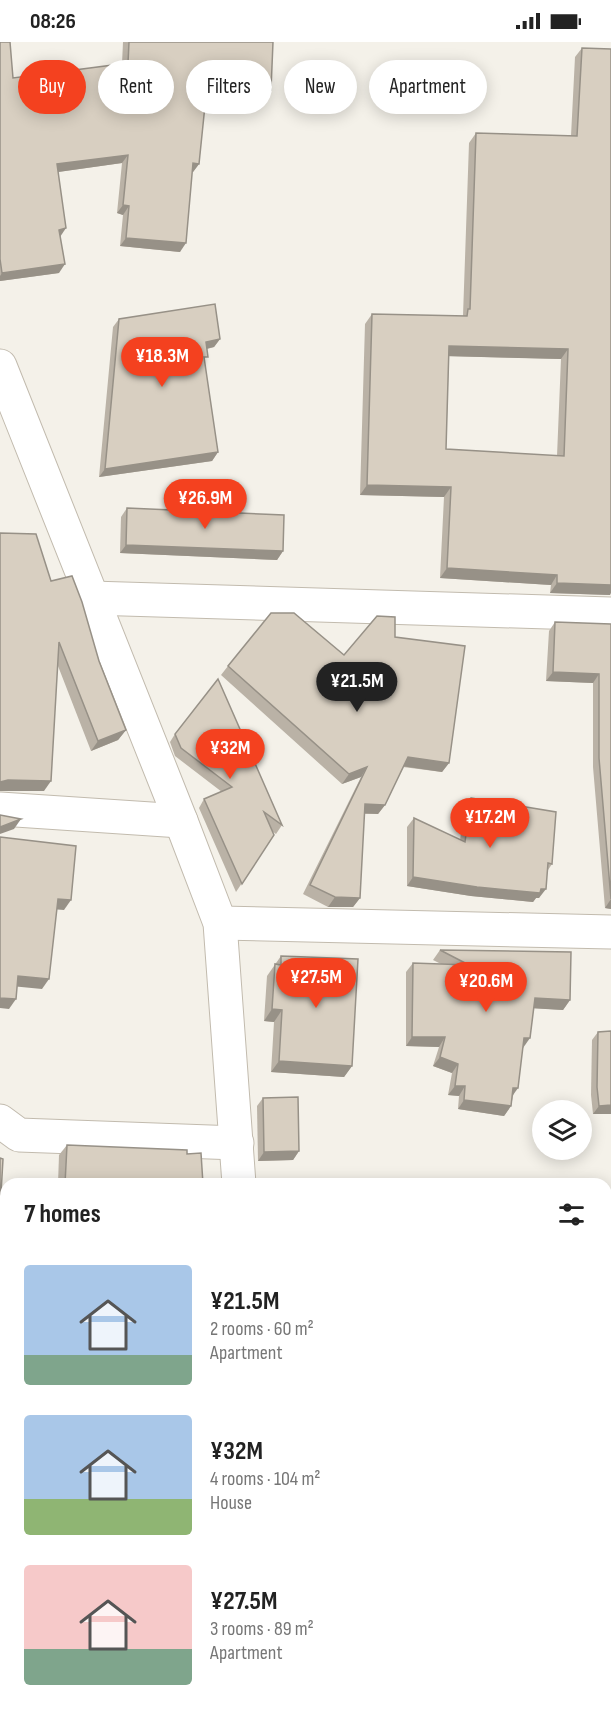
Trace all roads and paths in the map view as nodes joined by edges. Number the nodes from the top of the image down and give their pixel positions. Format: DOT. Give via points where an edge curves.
graph roads {
  1 [pos="0,366"];
  2 [pos="91,598"];
  3 [pos="611,614"];
  4 [pos="0,809"];
  5 [pos="181,821"];
  6 [pos="220,923"];
  7 [pos="611,932"];
  8 [pos="0,1121"];
  9 [pos="237,1143"];
  10 [pos="239,1178"];
  1 -- 2 [label="street"];
  2 -- 3 [label="street"];
  2 -- 5 [label="street"];
  4 -- 5 [label="street"];
  5 -- 6 [label="street"];
  6 -- 7 [label="street"];
  6 -- 9 [label="street"];
  8 -- 9 [label="street" via="20,1135"];
  9 -- 10 [label="street"];
}
